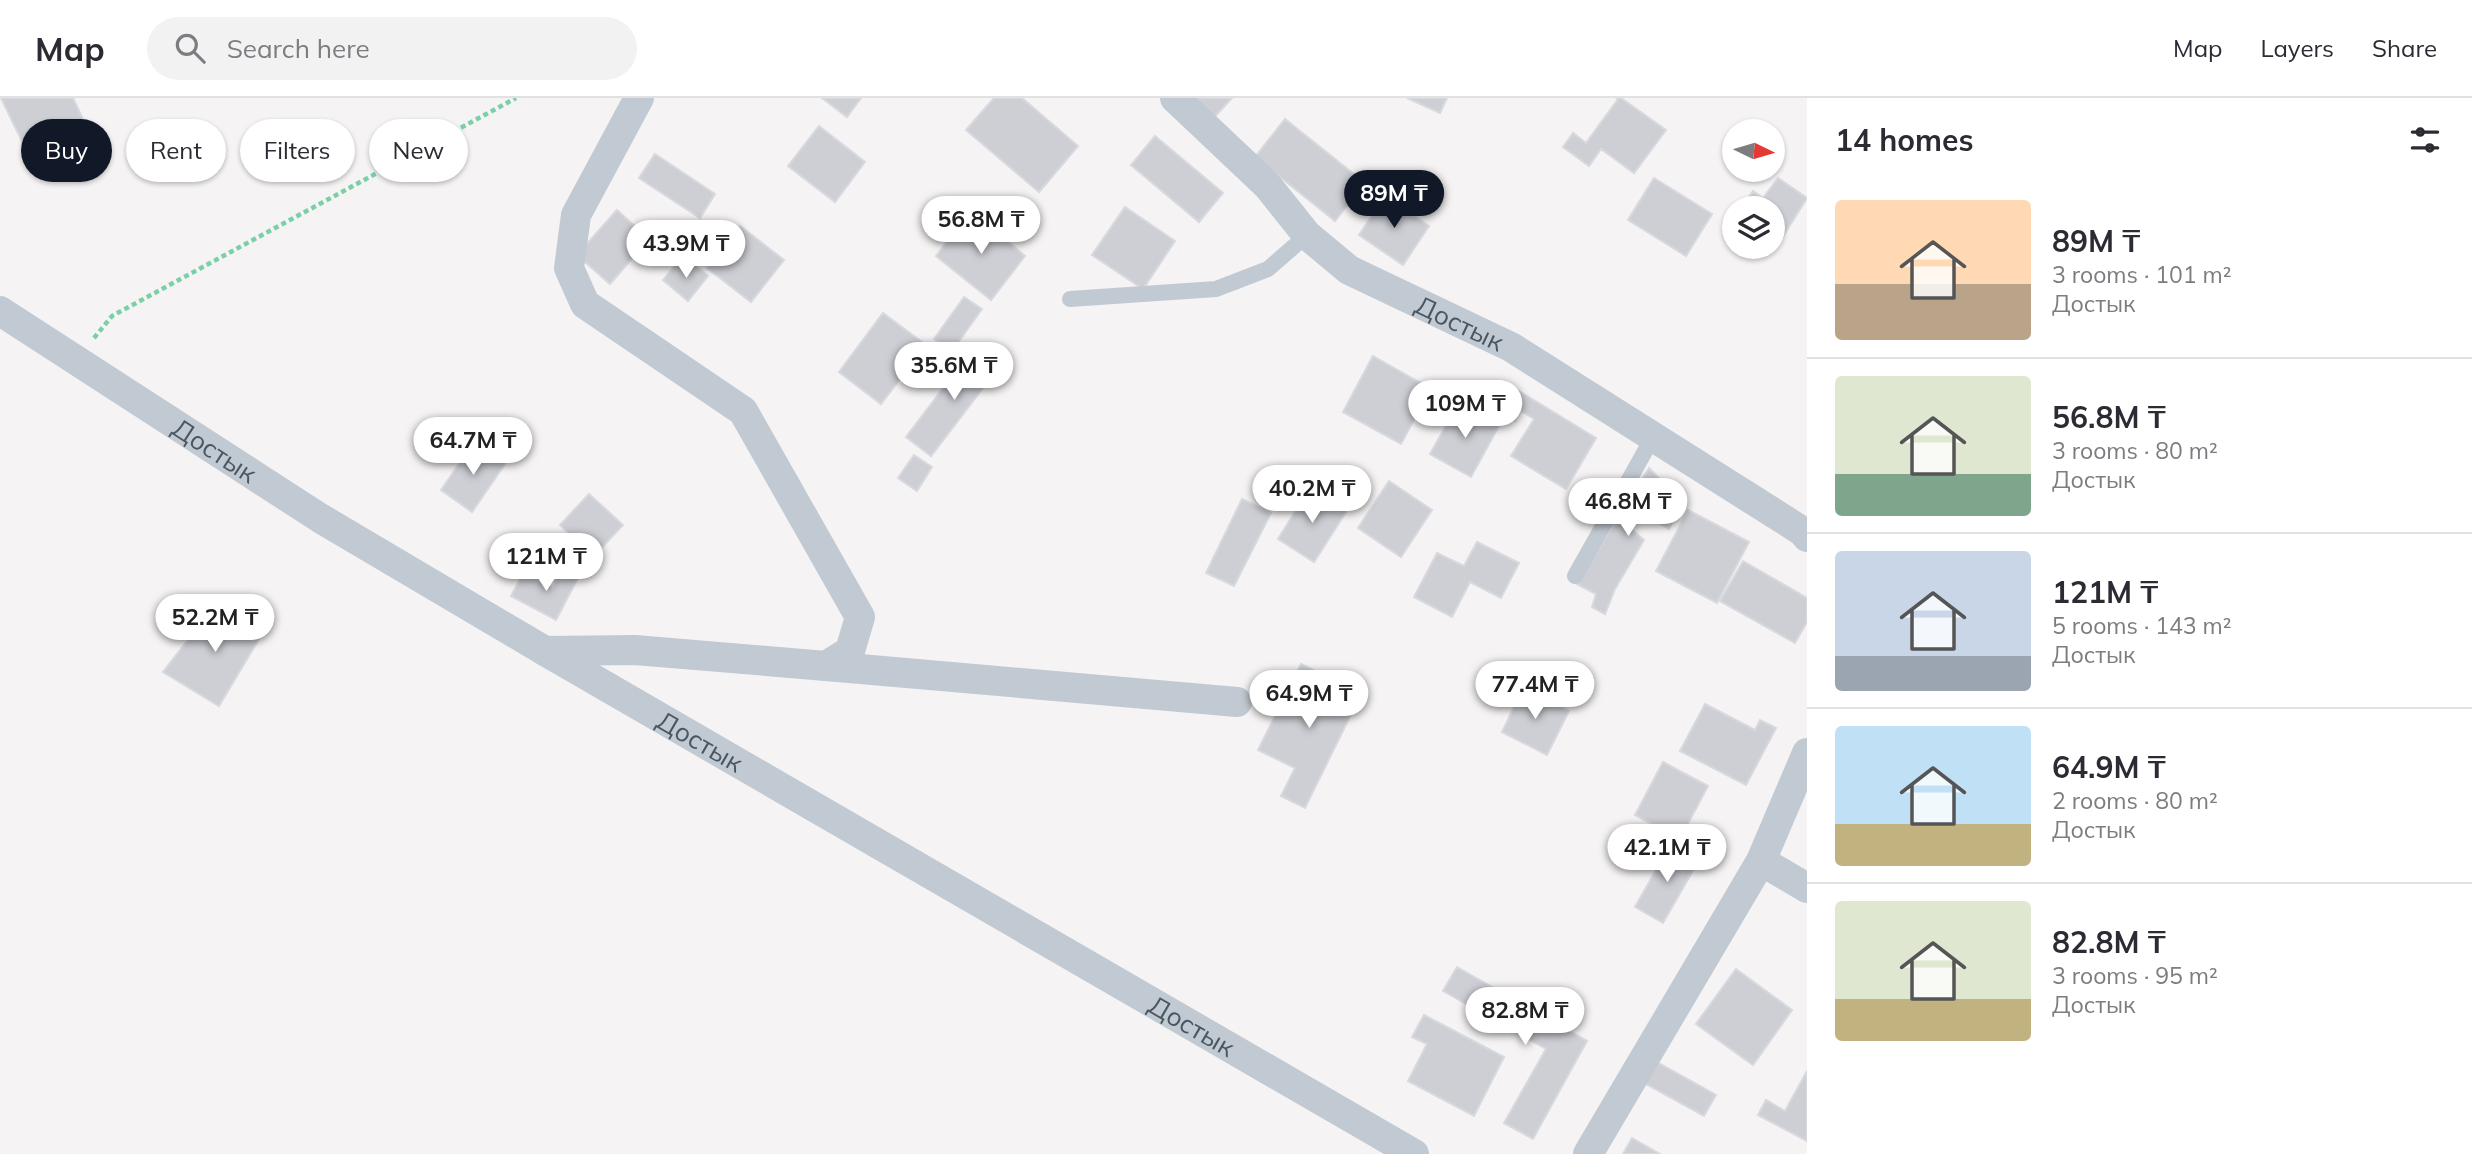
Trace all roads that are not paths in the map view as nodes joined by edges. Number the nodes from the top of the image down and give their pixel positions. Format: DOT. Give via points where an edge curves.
graph roads {
  1 [pos="639,98"];
  2 [pos="1175,98"];
  3 [pos="1307,235"];
  4 [pos="1070,299"];
  5 [pos="0,311"];
  6 [pos="1653,437"];
  7 [pos="1807,537"];
  8 [pos="1576,576"];
  9 [pos="545,651"];
  10 [pos="826,666"];
  11 [pos="1237,702"];
  12 [pos="1807,753"];
  13 [pos="1761,861"];
  14 [pos="1807,888"];
  15 [pos="1414,1154"];
  16 [pos="1588,1154"];
  1 -- 10 [label="street" via="576,215 569,268 585,304 743,411 860,617 850,651"];
  2 -- 3 [label="street, Достык" via="1267,185"];
  3 -- 4 [label="lane" via="1268,269 1216,289"];
  3 -- 6 [label="street, Достык" via="1349,270 1511,347"];
  5 -- 9 [label="street, Достык" via="320,517"];
  6 -- 7 [label="street, Достык"];
  6 -- 8 [label="lane"];
  9 -- 10 [label="street" via="635,650"];
  9 -- 15 [label="street, Достык"];
  10 -- 11 [label="street"];
  12 -- 13 [label="street"];
  13 -- 14 [label="street"];
  13 -- 16 [label="street"];
}
